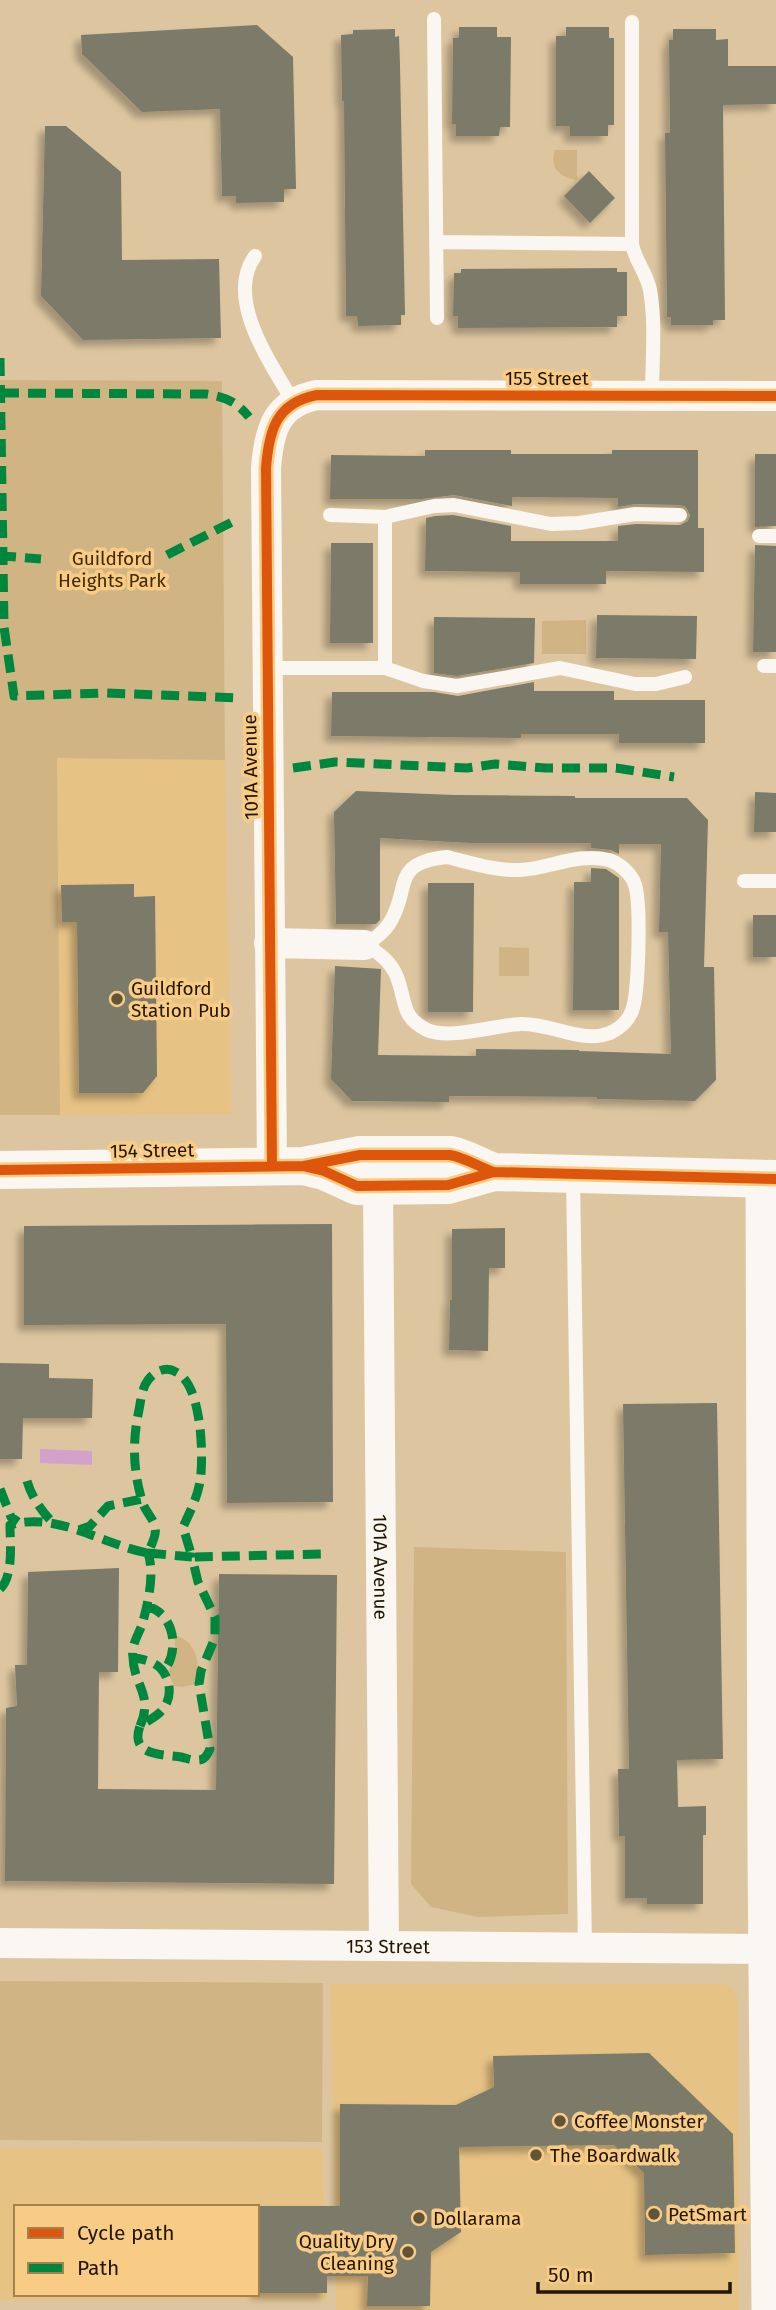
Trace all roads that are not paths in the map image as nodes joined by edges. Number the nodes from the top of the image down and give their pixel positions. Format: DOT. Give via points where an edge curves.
graph roads {
  1 [pos="434,19"];
  2 [pos="632,22"];
  3 [pos="438,242"];
  4 [pos="632,244"];
  5 [pos="255,256"];
  6 [pos="438,318"];
  7 [pos="652,396"];
  8 [pos="776,396"];
  9 [pos="306,399"];
  10 [pos="330,515"];
  11 [pos="680,515"];
  12 [pos="385,517"];
  13 [pos="760,536"];
  14 [pos="776,536"];
  15 [pos="266,668"];
  16 [pos="385,668"];
  17 [pos="685,677"];
  18 [pos="744,881"];
  19 [pos="776,881"];
  20 [pos="270,943"];
  21 [pos="364,945"];
  22 [pos="288,1166"];
  23 [pos="0,1170"];
  24 [pos="494,1172"];
  25 [pos="573,1174"];
  26 [pos="770,1179"];
  27 [pos="379,1185"];
  28 [pos="0,1943"];
  29 [pos="384,1946"];
  30 [pos="584,1948"];
  31 [pos="772,1949"];
  32 [pos="770,2310"];
  1 -- 3 [label="lane"];
  2 -- 4 [label="lane"];
  3 -- 4 [label="lane"];
  3 -- 6 [label="lane"];
  4 -- 7 [label="lane" via="652,301"];
  5 -- 9 [label="lane" via="246,282 248,316 261,345"];
  7 -- 8 [label="street, 155 Street"];
  7 -- 9 [label="street, 155 Street"];
  9 -- 15 [label="street, 101A Avenue" via="276,420 267,453"];
  10 -- 12 [label="lane"];
  11 -- 12 [label="lane" via="635,514 551,524 454,505"];
  12 -- 16 [label="lane"];
  13 -- 14 [label="lane"];
  15 -- 16 [label="lane"];
  15 -- 20 [label="street, 101A Avenue"];
  16 -- 17 [label="lane" via="457,686 560,668 625,683 656,684"];
  18 -- 19 [label="lane"];
  20 -- 21 [label="street"];
  20 -- 22 [label="street, 101A Avenue"];
  21 -- 21 [label="lane" via="390,964 407,1013 428,1030 442,1034 537,1024 590,1037 607,1034 630,1016 635,998 635,885 628,873 610,860 503,870 447,856 429,859 410,869 389,925"];
  22 -- 23 [label="main road, 154 Street"];
  22 -- 24 [label="main road, 154 Street" via="360,1155 450,1155"];
  22 -- 27 [label="main road, 154 Street" via="324,1171 357,1186"];
  24 -- 25 [label="main road, 154 Street"];
  24 -- 27 [label="main road, 154 Street" via="448,1185"];
  25 -- 26 [label="main road, 154 Street"];
  25 -- 30 [label="lane"];
  26 -- 31 [label="street"];
  27 -- 29 [label="street, 101A Avenue"];
  28 -- 29 [label="street, 153 Street"];
  29 -- 30 [label="street, 153 Street"];
  30 -- 31 [label="street, 153 Street"];
  31 -- 32 [label="street"];
}
